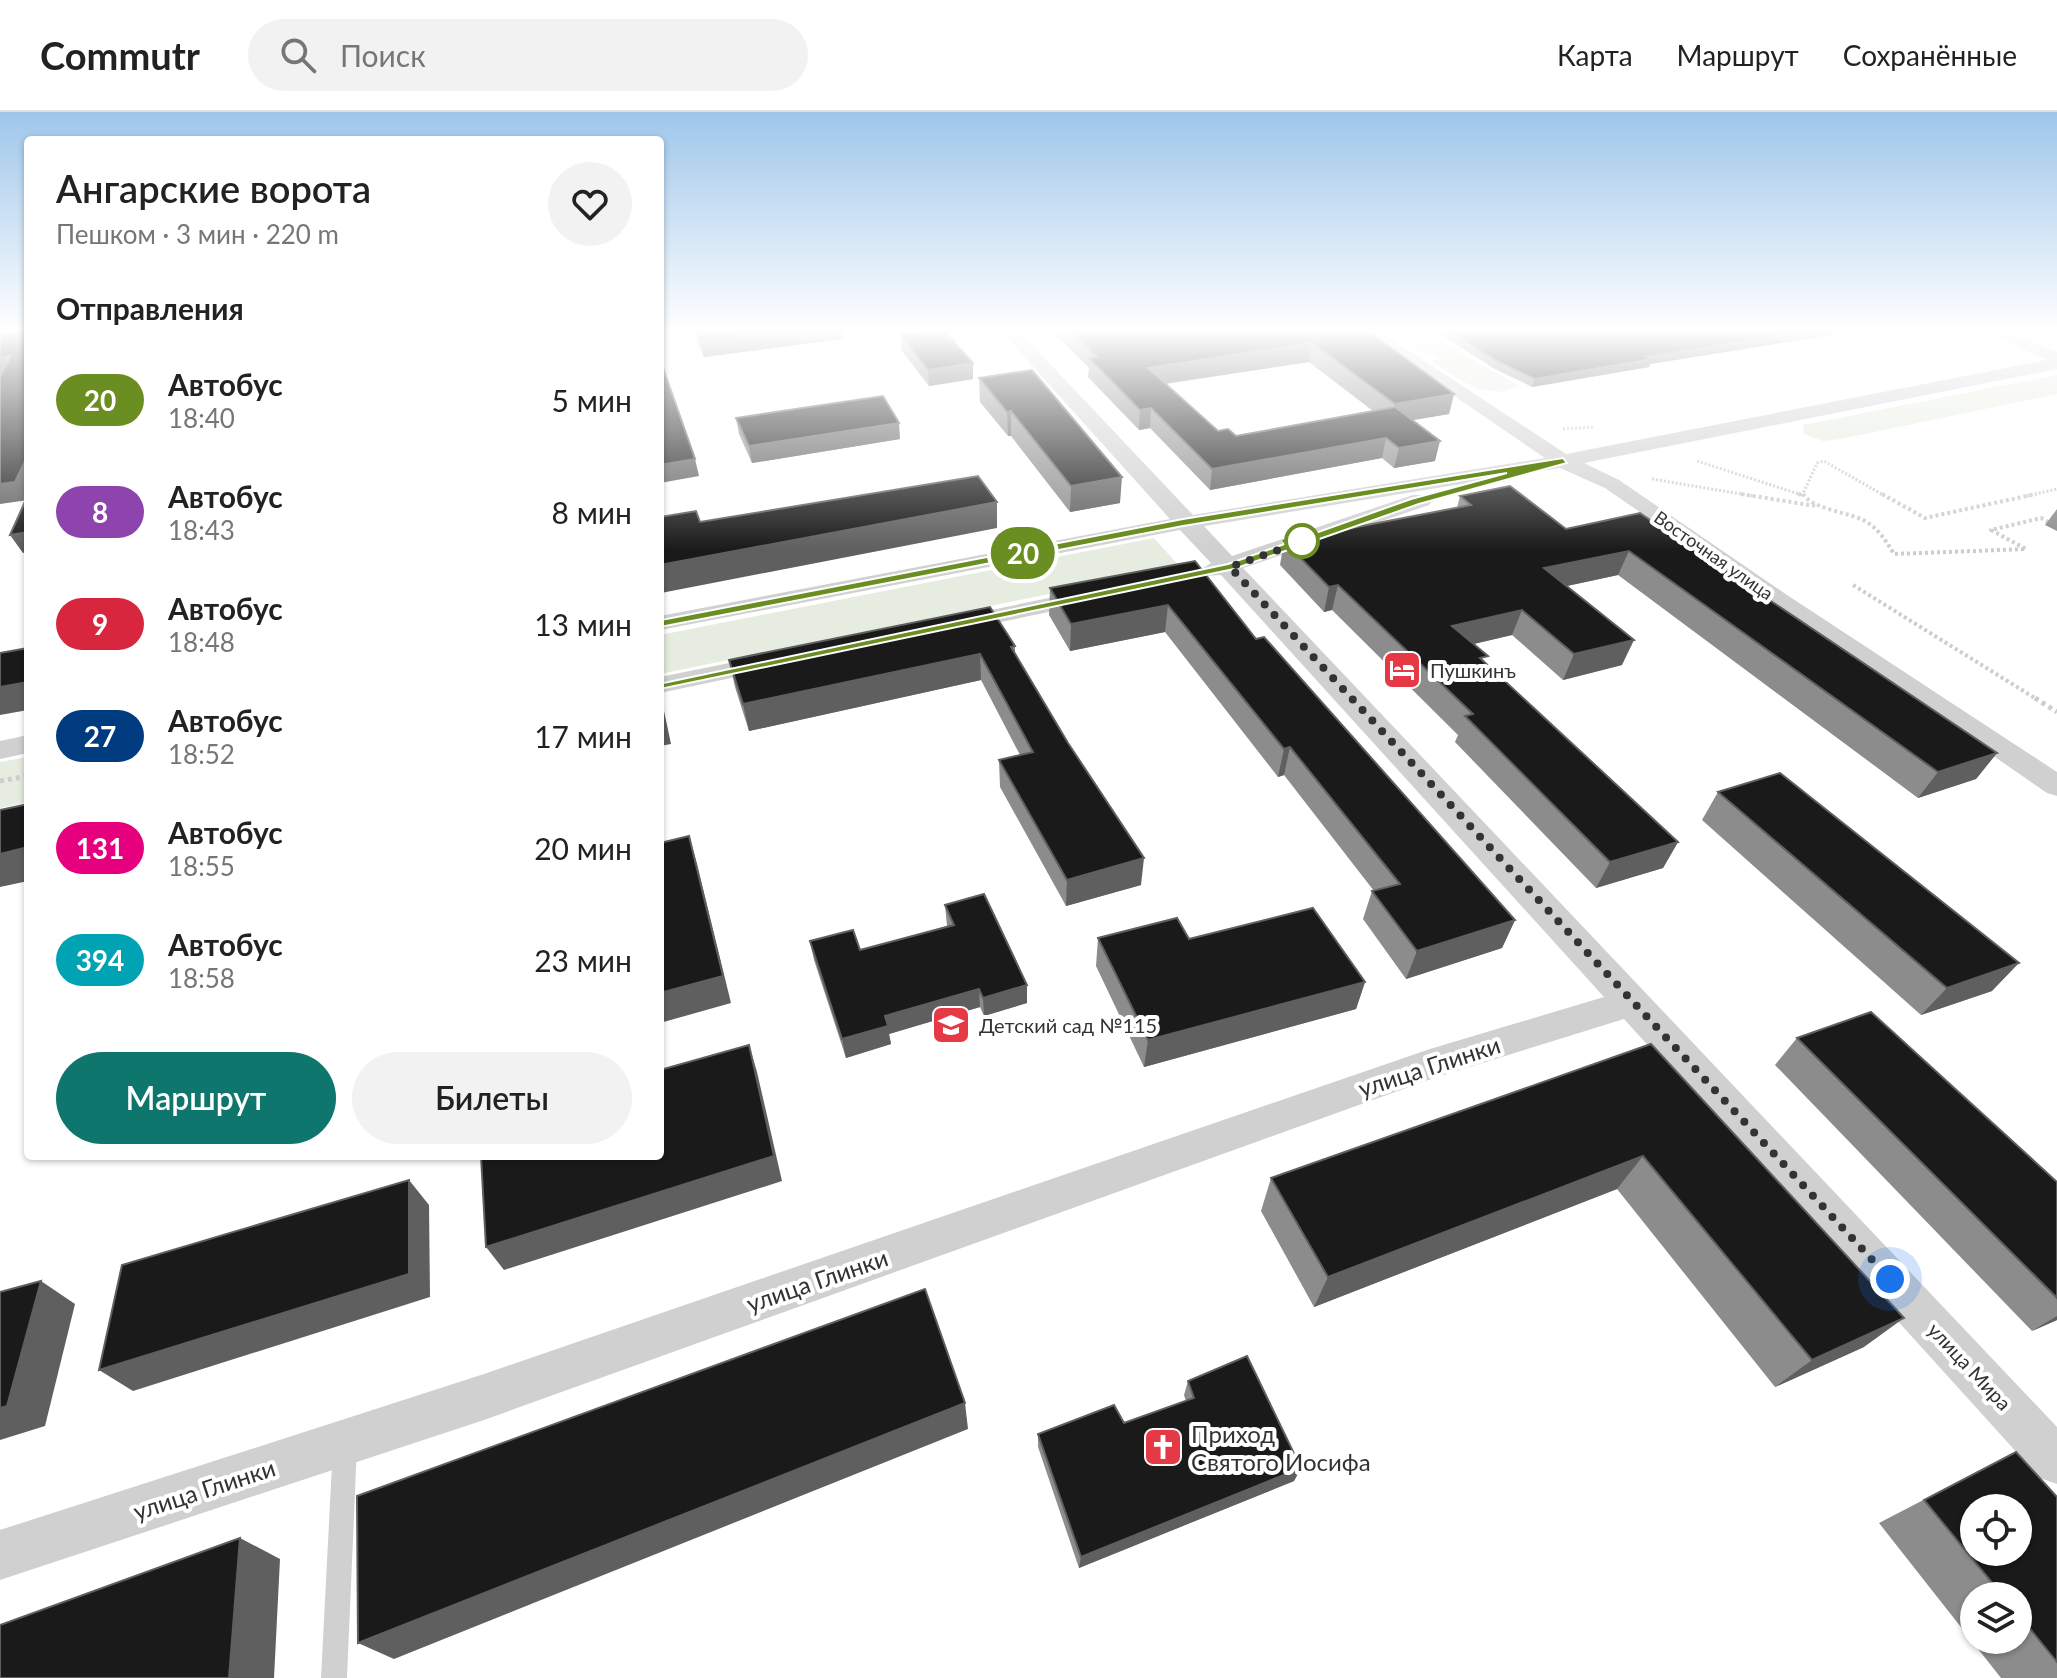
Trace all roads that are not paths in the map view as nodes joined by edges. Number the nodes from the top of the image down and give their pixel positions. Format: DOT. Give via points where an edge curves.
graph roads {
  1 [pos="1075,404"];
  2 [pos="1477,404"];
  3 [pos="1844,404"];
  4 [pos="1563,461"];
  5 [pos="1379,491"];
  6 [pos="1183,523"];
  7 [pos="1232,547"];
  8 [pos="1191,575"];
  9 [pos="1115,591"];
  10 [pos="664,622"];
  11 [pos="935,629"];
  12 [pos="797,657"];
  13 [pos="664,684"];
  14 [pos="24,745"];
  15 [pos="0,750"];
  16 [pos="2057,786"];
  17 [pos="1633,1002"];
  18 [pos="346,1444"];
  19 [pos="2057,1461"];
  20 [pos="0,1555"];
  21 [pos="334,1678"];
  1 -- 6 [label="street, улица Мира"];
  2 -- 4 [label="street, Восточная улица"];
  3 -- 4 [label="street"];
  4 -- 5 [label="street"];
  4 -- 7 [label="street"];
  4 -- 16 [label="street, Восточная улица" via="1612,484"];
  5 -- 6 [label="street"];
  5 -- 7 [label="street" via="1261,522"];
  6 -- 7 [label="street, улица Мира"];
  6 -- 10 [label="street"];
  7 -- 8 [label="street"];
  7 -- 17 [label="street, улица Мира"];
  9 -- 11 [label="street"];
  12 -- 13 [label="street"];
  14 -- 15 [label="street"];
  17 -- 18 [label="street, улица Глинки" via="1430,1064"];
  17 -- 19 [label="street, улица Мира"];
  18 -- 20 [label="street, улица Глинки"];
  18 -- 21 [label="lane"];
}
